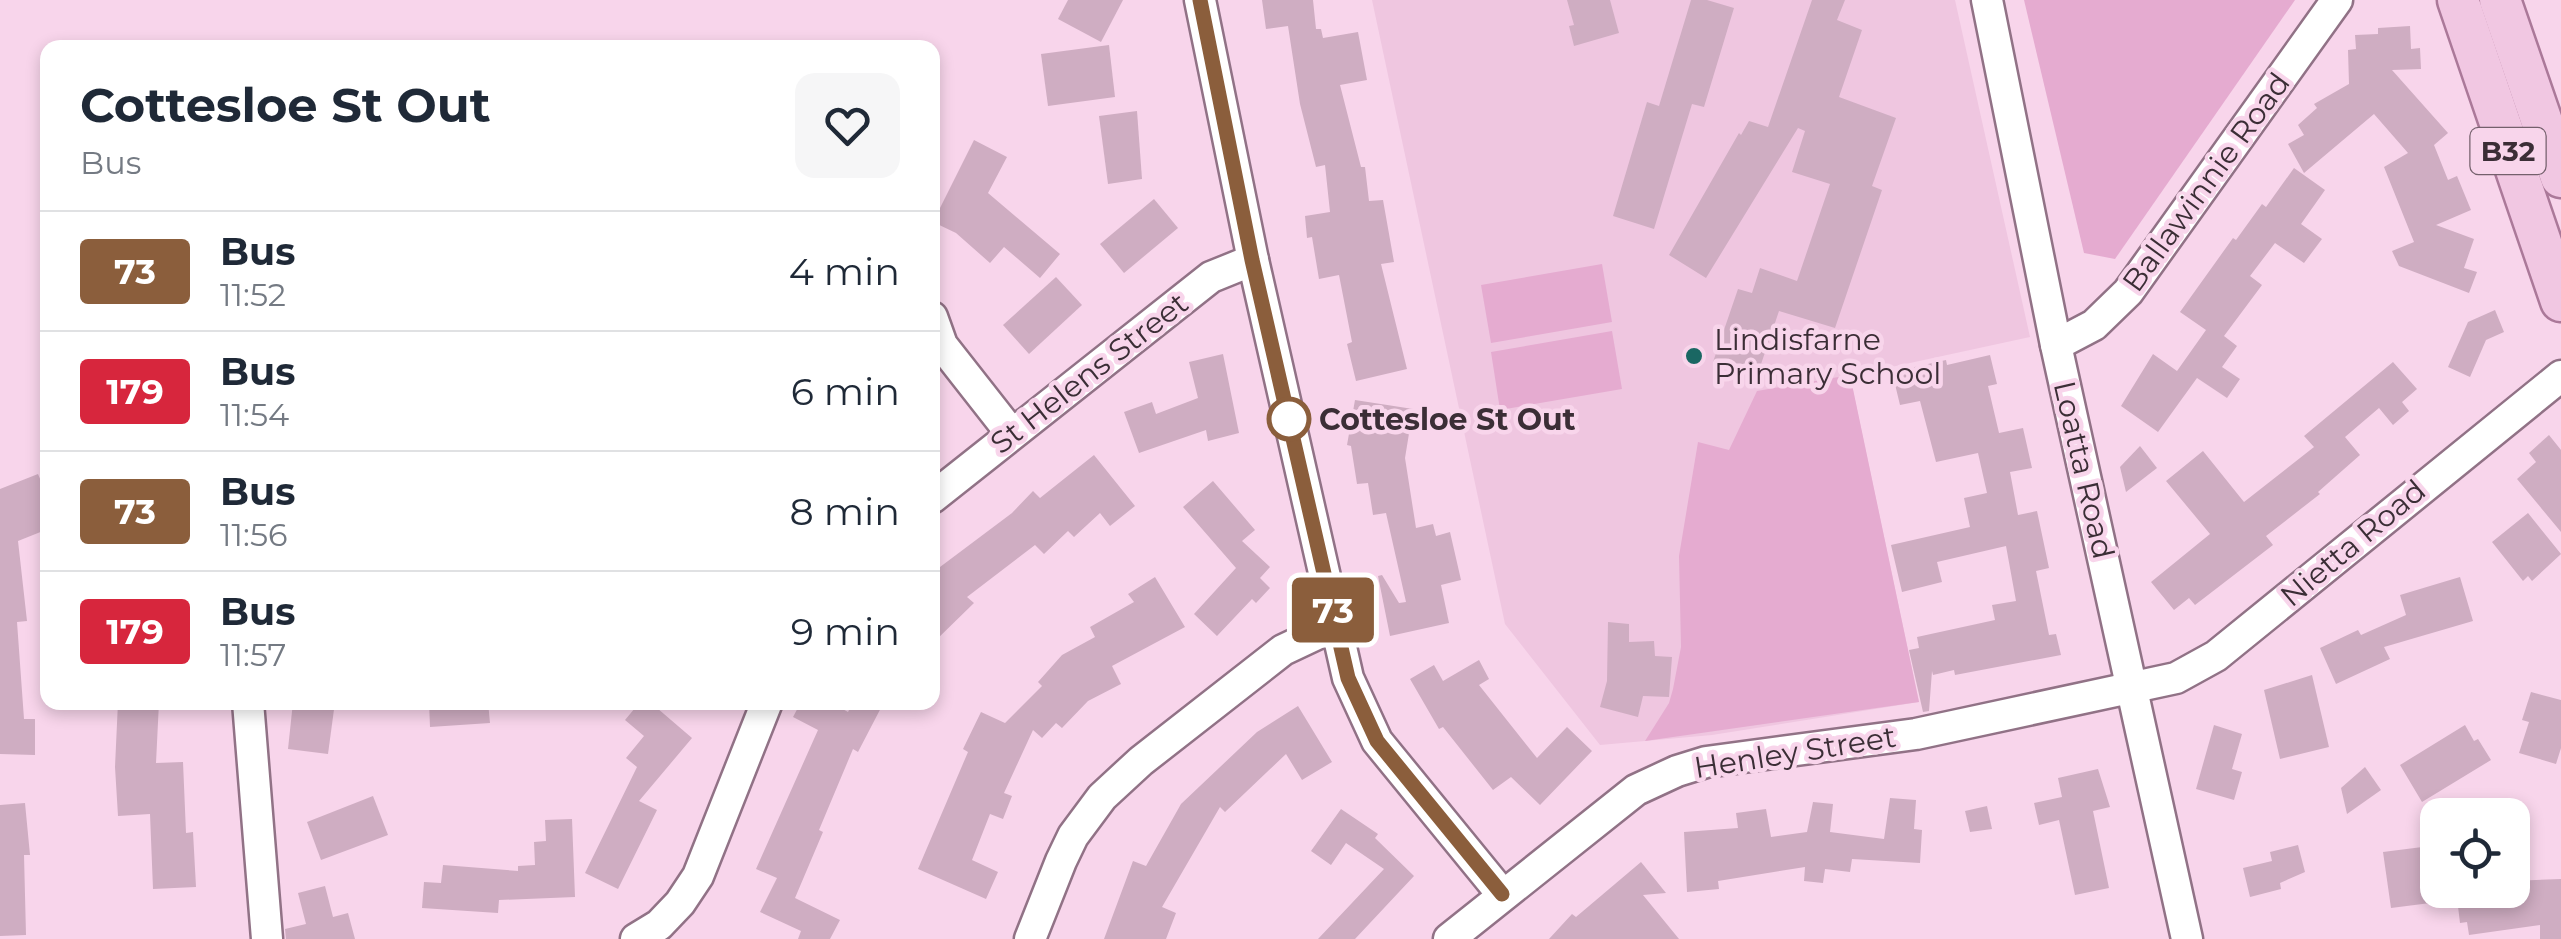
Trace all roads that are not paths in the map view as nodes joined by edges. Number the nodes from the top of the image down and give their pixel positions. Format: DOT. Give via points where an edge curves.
graph roads {
  1 [pos="1200,0"];
  2 [pos="1987,0"];
  3 [pos="2337,0"];
  4 [pos="2458,0"];
  5 [pos="2500,0"];
  6 [pos="2561,177"];
  7 [pos="1252,260"];
  8 [pos="2561,301"];
  9 [pos="940,339"];
  10 [pos="2056,345"];
  11 [pos="2561,376"];
  12 [pos="1011,433"];
  13 [pos="940,491"];
  14 [pos="1336,626"];
  15 [pos="2134,687"];
  16 [pos="249,710"];
  17 [pos="764,710"];
  18 [pos="1502,894"];
  19 [pos="267,939"];
  20 [pos="636,939"];
  21 [pos="1030,939"];
  22 [pos="1448,939"];
  23 [pos="2186,939"];
  1 -- 7 [label="street"];
  2 -- 10 [label="street, Loatta Road"];
  3 -- 10 [label="street, Ballawinnie Road" via="2128,292 2094,324"];
  4 -- 8 [label="main road, B32"];
  5 -- 6 [label="main road, B32"];
  7 -- 12 [label="street, St Helens Street" via="1211,277"];
  7 -- 14 [label="street"];
  9 -- 12 [label="street"];
  10 -- 15 [label="street, Loatta Road"];
  11 -- 15 [label="street, Nietta Road" via="2216,656 2176,678"];
  12 -- 13 [label="street, St Helens Street"];
  14 -- 18 [label="street" via="1348,678 1377,741"];
  14 -- 21 [label="street" via="1283,650 1102,796 1061,861"];
  15 -- 18 [label="street, Henley Street" via="1916,734 1677,771 1636,790"];
  15 -- 23 [label="street, Loatta Road"];
  16 -- 19 [label="street"];
  17 -- 20 [label="street" via="698,876 660,925"];
  18 -- 22 [label="street, Henley Street"];
}
